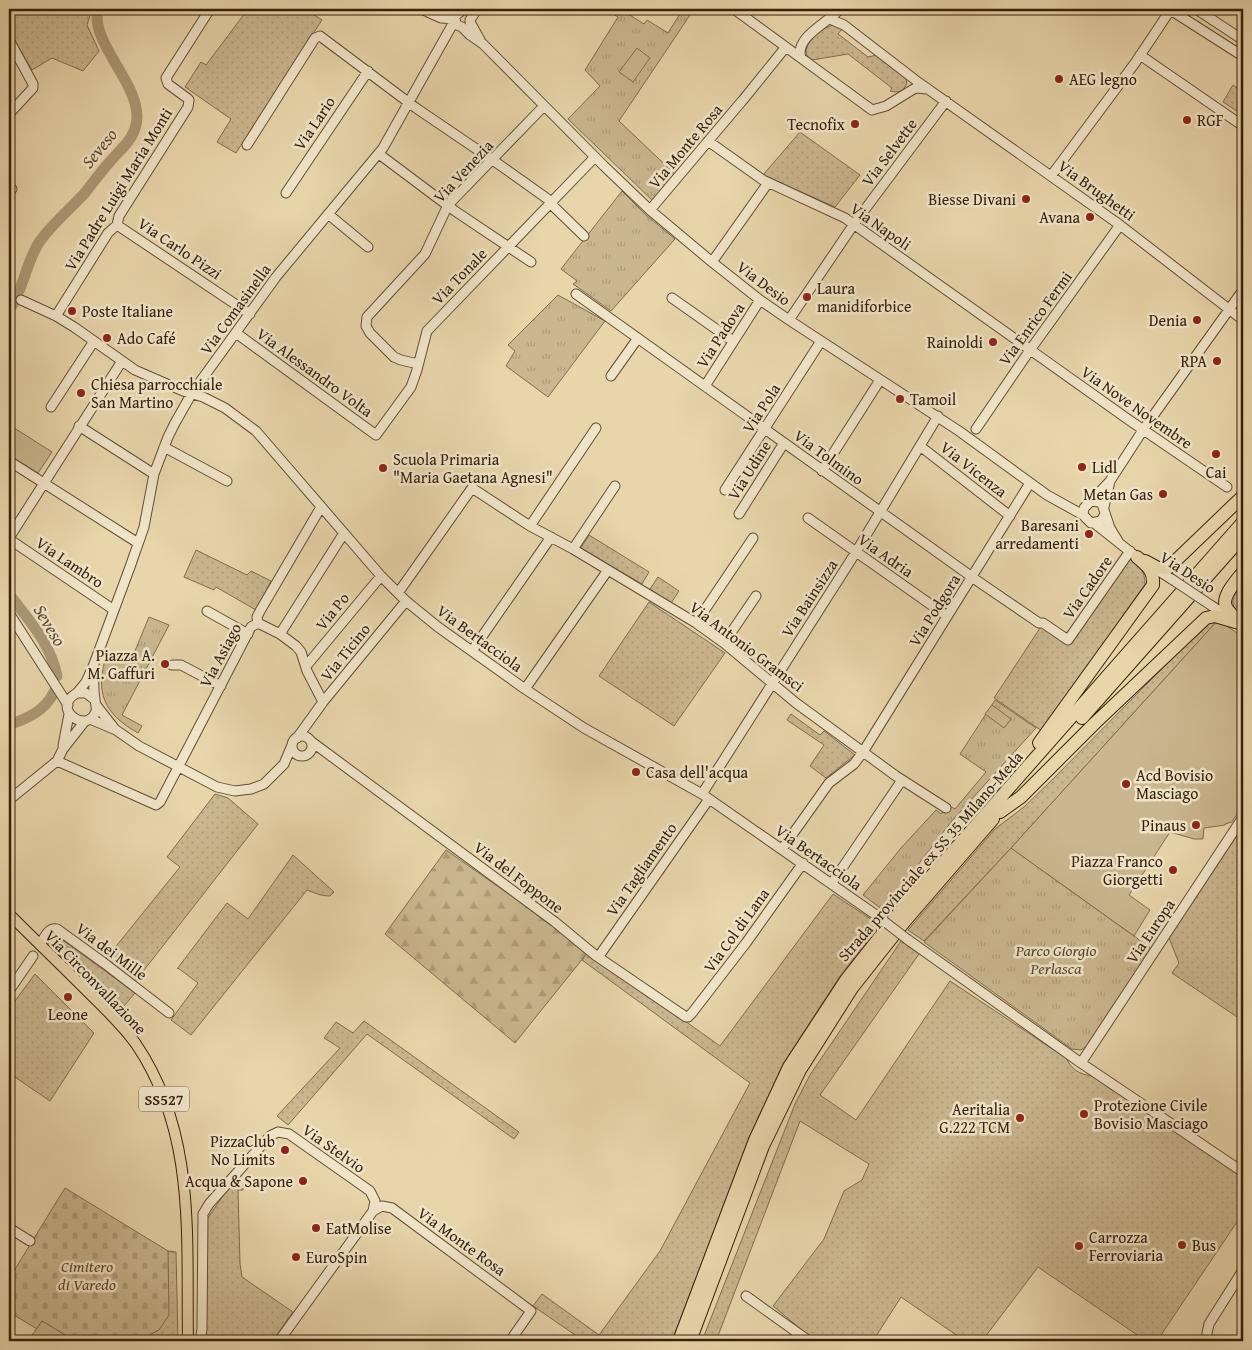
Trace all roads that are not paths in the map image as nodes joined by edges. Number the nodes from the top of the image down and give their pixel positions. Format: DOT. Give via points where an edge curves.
graph roads {
  1 [pos="210,9"];
  2 [pos="421,9"];
  3 [pos="477,9"];
  4 [pos="734,9"];
  5 [pos="1170,9"];
  6 [pos="1196,9"];
  7 [pos="463,10"];
  8 [pos="839,10"];
  9 [pos="830,19"];
  10 [pos="460,23"];
  11 [pos="844,25"];
  12 [pos="805,39"];
  13 [pos="9,40"];
  14 [pos="1243,40"];
  15 [pos="786,48"];
  16 [pos="1140,55"];
  17 [pos="1243,55"];
  18 [pos="801,58"];
  19 [pos="368,71"];
  20 [pos="910,76"];
  21 [pos="912,90"];
  22 [pos="930,90"];
  23 [pos="946,101"];
  24 [pos="409,102"];
  25 [pos="543,107"];
  26 [pos="9,114"];
  27 [pos="1243,126"];
  28 [pos="708,141"];
  29 [pos="247,145"];
  30 [pos="379,154"];
  31 [pos="595,157"];
  32 [pos="493,160"];
  33 [pos="1051,176"];
  34 [pos="768,182"];
  35 [pos="286,193"];
  36 [pos="551,204"];
  37 [pos="448,205"];
  38 [pos="650,210"];
  39 [pos="328,214"];
  40 [pos="117,224"];
  41 [pos="854,224"];
  42 [pos="1120,225"];
  43 [pos="584,236"];
  44 [pos="368,247"];
  45 [pos="509,247"];
  46 [pos="530,262"];
  47 [pos="712,262"];
  48 [pos="1243,290"];
  49 [pos="576,294"];
  50 [pos="672,298"];
  51 [pos="21,300"];
  52 [pos="760,300"];
  53 [pos="1228,309"];
  54 [pos="250,314"];
  55 [pos="56,316"];
  56 [pos="789,320"];
  57 [pos="1243,320"];
  58 [pos="236,334"];
  59 [pos="638,338"];
  60 [pos="94,341"];
  61 [pos="733,341"];
  62 [pos="821,341"];
  63 [pos="1030,350"];
  64 [pos="122,361"];
  65 [pos="418,364"];
  66 [pos="611,376"];
  67 [pos="880,380"];
  68 [pos="705,386"];
  69 [pos="192,393"];
  70 [pos="51,407"];
  71 [pos="938,416"];
  72 [pos="79,426"];
  73 [pos="596,428"];
  74 [pos="976,428"];
  75 [pos="765,429"];
  76 [pos="1143,430"];
  77 [pos="376,435"];
  78 [pos="784,443"];
  79 [pos="920,446"];
  80 [pos="164,447"];
  81 [pos="9,462"];
  82 [pos="822,471"];
  83 [pos="154,474"];
  84 [pos="226,481"];
  85 [pos="1110,481"];
  86 [pos="44,483"];
  87 [pos="1030,483"];
  88 [pos="615,486"];
  89 [pos="1227,487"];
  90 [pos="725,490"];
  91 [pos="1243,496"];
  92 [pos="1061,503"];
  93 [pos="1088,503"];
  94 [pos="321,507"];
  95 [pos="1105,511"];
  96 [pos="880,512"];
  97 [pos="739,514"];
  98 [pos="1010,516"];
  99 [pos="1084,516"];
  100 [pos="808,518"];
  101 [pos="1243,522"];
  102 [pos="1094,523"];
  103 [pos="530,526"];
  104 [pos="344,532"];
  105 [pos="1243,536"];
  106 [pos="551,537"];
  107 [pos="9,538"];
  108 [pos="753,538"];
  109 [pos="1118,541"];
  110 [pos="138,543"];
  111 [pos="572,549"];
  112 [pos="856,552"];
  113 [pos="1135,555"];
  114 [pos="608,570"];
  115 [pos="1243,572"];
  116 [pos="380,576"];
  117 [pos="972,578"];
  118 [pos="398,593"];
  119 [pos="756,596"];
  120 [pos="406,601"];
  121 [pos="114,610"];
  122 [pos="207,611"];
  123 [pos="9,613"];
  124 [pos="947,616"];
  125 [pos="258,622"];
  126 [pos="696,623"];
  127 [pos="1241,624"];
  128 [pos="248,634"];
  129 [pos="280,634"];
  130 [pos="1068,640"];
  131 [pos="724,644"];
  132 [pos="472,651"];
  133 [pos="94,664"];
  134 [pos="177,665"];
  135 [pos="307,665"];
  136 [pos="773,683"];
  137 [pos="221,686"];
  138 [pos="525,689"];
  139 [pos="61,690"];
  140 [pos="75,694"];
  141 [pos="323,702"];
  142 [pos="96,703"];
  143 [pos="68,709"];
  144 [pos="87,720"];
  145 [pos="308,723"];
  146 [pos="116,730"];
  147 [pos="311,741"];
  148 [pos="295,742"];
  149 [pos="63,749"];
  150 [pos="863,752"];
  151 [pos="329,754"];
  152 [pos="304,756"];
  153 [pos="56,761"];
  154 [pos="284,764"];
  155 [pos="179,768"];
  156 [pos="1026,769"];
  157 [pos="902,780"];
  158 [pos="705,797"];
  159 [pos="9,800"];
  160 [pos="946,808"];
  161 [pos="1000,812"];
  162 [pos="1243,817"];
  163 [pos="782,849"];
  164 [pos="803,863"];
  165 [pos="832,883"];
  166 [pos="9,914"];
  167 [pos="40,945"];
  168 [pos="33,956"];
  169 [pos="599,956"];
  170 [pos="9,991"];
  171 [pos="692,1013"];
  172 [pos="168,1014"];
  173 [pos="1082,1063"];
  174 [pos="1243,1172"];
  175 [pos="373,1211"];
  176 [pos="9,1228"];
  177 [pos="30,1241"];
  178 [pos="1243,1270"];
  179 [pos="746,1296"];
  180 [pos="188,1341"];
  181 [pos="200,1341"];
  182 [pos="279,1341"];
  183 [pos="510,1341"];
  184 [pos="679,1341"];
  185 [pos="690,1341"];
  186 [pos="809,1341"];
  187 [pos="1208,1341"];
  1 -- 40 [label="street, Via Padre Luigi Maria Monti" via="166,78 168,84 190,100 188,107"];
  2 -- 10 [label="street"];
  3 -- 10 [label="street, Via Comasinella"];
  4 -- 15 [label="street"];
  5 -- 16 [label="street"];
  5 -- 17 [label="street"];
  6 -- 14 [label="street"];
  7 -- 10 [label="street" via="457,14"];
  8 -- 9 [label="street, Via Brughetti"];
  8 -- 11 [label="street, Via Brughetti" via="838,15"];
  9 -- 11 [label="street, Via Brughetti"];
  9 -- 12 [label="street, Via Brughetti"];
  10 -- 24 [label="street, Via Comasinella"];
  10 -- 25 [label="street, Via Desio"];
  11 -- 20 [label="street, Via Brughetti"];
  12 -- 15 [label="street, Via Brughetti"];
  12 -- 18 [label="street"];
  13 -- 26 [label="street" via="33,84"];
  15 -- 18 [label="street"];
  15 -- 28 [label="street, Via Monte Rosa"];
  16 -- 27 [label="street"];
  16 -- 33 [label="street"];
  18 -- 21 [label="street" via="872,110 886,106"];
  19 -- 24 [label="street"];
  19 -- 29 [label="street" via="318,36"];
  19 -- 35 [label="street, Via Lario"];
  20 -- 21 [label="street"];
  20 -- 22 [label="street, Via Brughetti"];
  21 -- 22 [label="street"];
  22 -- 23 [label="street, Via Brughetti"];
  23 -- 33 [label="street, Via Brughetti"];
  23 -- 41 [label="street, Via Selvette"];
  24 -- 30 [label="street, Via Comasinella"];
  24 -- 32 [label="street"];
  25 -- 31 [label="street, Via Desio"];
  25 -- 32 [label="street, Via Venezia"];
  28 -- 34 [label="street, Via Napoli"];
  28 -- 38 [label="street, Via Monte Rosa"];
  30 -- 37 [label="street"];
  30 -- 39 [label="street, Via Comasinella"];
  31 -- 36 [label="street, Via Tonale"];
  31 -- 38 [label="street, Via Desio"];
  32 -- 36 [label="street"];
  32 -- 37 [label="street, Via Venezia"];
  33 -- 42 [label="street, Via Brughetti"];
  34 -- 41 [label="street, Via Napoli"];
  34 -- 47 [label="street"];
  36 -- 43 [label="street"];
  36 -- 45 [label="street, Via Tonale"];
  37 -- 45 [label="street"];
  37 -- 65 [label="street, Via Venezia" via="425,254 366,320 370,333 394,357"];
  38 -- 47 [label="street, Via Desio"];
  39 -- 44 [label="street"];
  39 -- 54 [label="street, Via Comasinella"];
  40 -- 54 [label="street, Via Carlo Pizzi"];
  40 -- 55 [label="street, Via Padre Luigi Maria Monti" via="108,233"];
  41 -- 56 [label="street, Via Selvette"];
  41 -- 63 [label="street, Via Napoli"];
  42 -- 53 [label="street, Via Brughetti"];
  42 -- 63 [label="street, Via Enrico Fermi"];
  45 -- 46 [label="street"];
  45 -- 65 [label="street, Via Tonale" via="427,331"];
  47 -- 52 [label="street, Via Desio"];
  48 -- 53 [label="street"];
  49 -- 59 [label="street, Via Tolmino"];
  50 -- 61 [label="street"];
  51 -- 55 [label="street, Via Bertacciola"];
  52 -- 56 [label="street, Via Desio"];
  52 -- 61 [label="street, Via Padova"];
  53 -- 57 [label="street, Via Brughetti"];
  53 -- 76 [label="street"];
  54 -- 58 [label="street, Via Comasinella"];
  55 -- 60 [label="street, Via Bertacciola"];
  56 -- 62 [label="street, Via Desio"];
  58 -- 69 [label="street, Via Comasinella"];
  58 -- 77 [label="street, Via Alessandro Volta"];
  59 -- 66 [label="street"];
  59 -- 68 [label="street, Via Tolmino"];
  60 -- 64 [label="street, Via Bertacciola"];
  60 -- 70 [label="street"];
  61 -- 68 [label="street, Via Padova"];
  62 -- 67 [label="street, Via Desio"];
  62 -- 75 [label="street, Via Pola"];
  63 -- 74 [label="street, Via Enrico Fermi"];
  63 -- 76 [label="street, Via Nove Novembre"];
  64 -- 69 [label="street, Via Bertacciola" via="148,376"];
  64 -- 72 [label="street"];
  65 -- 77 [label="street, Via Tonale" via="410,387"];
  67 -- 71 [label="street, Via Desio"];
  67 -- 82 [label="street"];
  68 -- 75 [label="street, Via Tolmino"];
  69 -- 80 [label="street, Via Comasinella"];
  69 -- 94 [label="street, Via Bertacciola" via="225,408 256,431"];
  71 -- 79 [label="street, Via Bainsizza"];
  71 -- 87 [label="street, Via Desio"];
  72 -- 83 [label="street"];
  72 -- 86 [label="street"];
  73 -- 103 [label="street"];
  75 -- 78 [label="street, Via Tolmino"];
  75 -- 90 [label="street, Via Pola"];
  76 -- 85 [label="street"];
  76 -- 89 [label="street, Via Nove Novembre"];
  78 -- 82 [label="street, Via Tolmino"];
  78 -- 97 [label="street, Via Udine"];
  79 -- 96 [label="street, Via Bainsizza"];
  79 -- 98 [label="street, Via Vicenza"];
  80 -- 83 [label="street, Via Comasinella"];
  80 -- 84 [label="street"];
  81 -- 86 [label="street"];
  82 -- 96 [label="street, Via Tolmino"];
  83 -- 110 [label="street, Via Comasinella"];
  85 -- 93 [label="street"];
  85 -- 95 [label="street"];
  86 -- 107 [label="street"];
  86 -- 110 [label="street"];
  87 -- 92 [label="street, Via Desio"];
  87 -- 98 [label="street, Via Podgora"];
  88 -- 111 [label="street"];
  91 -- 113 [label="highway" via="1166,569"];
  92 -- 93 [label="street"];
  92 -- 99 [label="street, Via Desio"];
  93 -- 95 [label="street" via="1099,502"];
  93 -- 99 [label="street"];
  94 -- 104 [label="street, Via Bertacciola"];
  94 -- 125 [label="street, Via Asiago" via="260,611"];
  95 -- 102 [label="street" via="1101,521"];
  95 -- 109 [label="street, Via Desio"];
  96 -- 112 [label="street, Via Bainsizza"];
  96 -- 117 [label="street, Via Tolmino"];
  98 -- 117 [label="street, Via Podgora"];
  99 -- 102 [label="street"];
  100 -- 112 [label="street, Via Adria"];
  101 -- 156 [label="highway, Strada provinciale ex SS 35 Milano-Meda"];
  102 -- 109 [label="street, Via Desio"];
  103 -- 106 [label="street, Via Antonio Gramsci"];
  103 -- 118 [label="street, Via Antonio Gramsci" via="472,488 404,578"];
  104 -- 116 [label="street, Via Bertacciola"];
  104 -- 129 [label="street"];
  105 -- 161 [label="highway, Strada provinciale ex SS 35 Milano-Meda"];
  106 -- 111 [label="street, Via Antonio Gramsci"];
  106 -- 132 [label="street"];
  107 -- 121 [label="street, Via Lambro"];
  108 -- 126 [label="street"];
  109 -- 113 [label="street, Via Desio"];
  110 -- 121 [label="street, Via Comasinella"];
  111 -- 114 [label="street, Via Antonio Gramsci"];
  112 -- 124 [label="street, Via Adria"];
  112 -- 136 [label="street, Via Bainsizza"];
  113 -- 127 [label="street, Via Desio, bridge"];
  113 -- 130 [label="street, Via Cadore"];
  113 -- 156 [label="highway" via="1152,572 1153,585 1034,751"];
  114 -- 126 [label="street, Via Antonio Gramsci"];
  114 -- 138 [label="street"];
  115 -- 127 [label="highway" via="1225,601"];
  116 -- 118 [label="street, Via Bertacciola"];
  116 -- 135 [label="street, Via Po"];
  117 -- 124 [label="street, Via Podgora"];
  117 -- 130 [label="street, Via Tolmino"];
  118 -- 120 [label="street, Via Bertacciola"];
  119 -- 131 [label="street"];
  120 -- 132 [label="street, Via Bertacciola"];
  120 -- 141 [label="street, Via Ticino"];
  121 -- 133 [label="street, Via Comasinella"];
  122 -- 128 [label="street"];
  123 -- 139 [label="street"];
  124 -- 150 [label="street, Via Podgora"];
  125 -- 128 [label="street, Via Asiago"];
  125 -- 129 [label="street"];
  126 -- 131 [label="street, Via Antonio Gramsci"];
  127 -- 161 [label="highway" via="1215,616 1206,618 1021,797"];
  128 -- 137 [label="street, Via Asiago"];
  129 -- 135 [label="street" via="296,646"];
  131 -- 136 [label="street, Via Antonio Gramsci"];
  132 -- 138 [label="street, Via Bertacciola"];
  133 -- 140 [label="street, Via Comasinella" via="86,682"];
  133 -- 142 [label="street, Via Comasinella"];
  134 -- 137 [label="street"];
  135 -- 141 [label="street"];
  136 -- 150 [label="street, Via Antonio Gramsci"];
  136 -- 158 [label="street, Via Bainsizza"];
  137 -- 155 [label="street, Via Asiago"];
  138 -- 158 [label="street, Via Bertacciola" via="584,728"];
  139 -- 140 [label="street"];
  139 -- 143 [label="street"];
  140 -- 142 [label="street" via="86,693"];
  140 -- 143 [label="street"];
  141 -- 145 [label="street, Via Ticino"];
  142 -- 144 [label="street" via="96,710"];
  142 -- 146 [label="street"];
  143 -- 144 [label="street" via="78,720"];
  143 -- 149 [label="street"];
  144 -- 146 [label="street"];
  144 -- 149 [label="street"];
  145 -- 147 [label="street"];
  145 -- 148 [label="street, Via Ticino"];
  146 -- 155 [label="street, Via Ticino"];
  147 -- 148 [label="street" via="305,736"];
  147 -- 151 [label="street, Via del Foppone"];
  147 -- 152 [label="street" via="313,748"];
  148 -- 152 [label="street" via="293,751"];
  148 -- 154 [label="street, Via Ticino"];
  149 -- 153 [label="street"];
  150 -- 157 [label="street, Via Antonio Gramsci"];
  150 -- 163 [label="street, Via Podgora" via="854,764 829,782"];
  151 -- 152 [label="street"];
  151 -- 169 [label="street, Via del Foppone"];
  152 -- 154 [label="street, Via Ticino"];
  153 -- 155 [label="street, Via Asiago" via="156,805"];
  153 -- 159 [label="street"];
  154 -- 155 [label="street, Via Ticino" via="264,784 234,791"];
  156 -- 184 [label="highway, Strada provinciale ex SS 35 Milano-Meda" via="898,914 846,980 790,1067 755,1140"];
  157 -- 160 [label="street, Via Antonio Gramsci"];
  157 -- 165 [label="street"];
  158 -- 163 [label="street, Via Bertacciola"];
  158 -- 169 [label="street, Via Tagliamento"];
  161 -- 185 [label="highway, Strada provinciale ex SS 35 Milano-Meda" via="905,921 852,988 800,1070 763,1146"];
  162 -- 173 [label="street, Via Europa"];
  163 -- 164 [label="street, Via Bertacciola"];
  164 -- 165 [label="street, Via Bertacciola"];
  164 -- 171 [label="street, Via Col di Lana"];
  165 -- 173 [label="street, Via Bertacciola, bridge"];
  166 -- 167 [label="main road, Via Circonvallazione / SS527"];
  167 -- 172 [label="street, Via dei Mille" via="49,930 57,929"];
  167 -- 180 [label="main road, Via Circonvallazione / SS527" via="125,1030 145,1059 163,1096 178,1141 184,1176"];
  168 -- 170 [label="street"];
  169 -- 171 [label="street, Via del Foppone" via="682,1015 688,1017"];
  173 -- 174 [label="street, Via Bertacciola"];
  175 -- 181 [label="street, Via Stelvio" via="375,1201 370,1191 289,1134 278,1132 270,1136 203,1214"];
  175 -- 182 [label="street"];
  175 -- 183 [label="street, Via Monte Rosa" via="382,1206 392,1208 531,1311"];
  176 -- 177 [label="street"];
  178 -- 187 [label="street" via="1210,1323"];
  179 -- 186 [label="street"];
}
